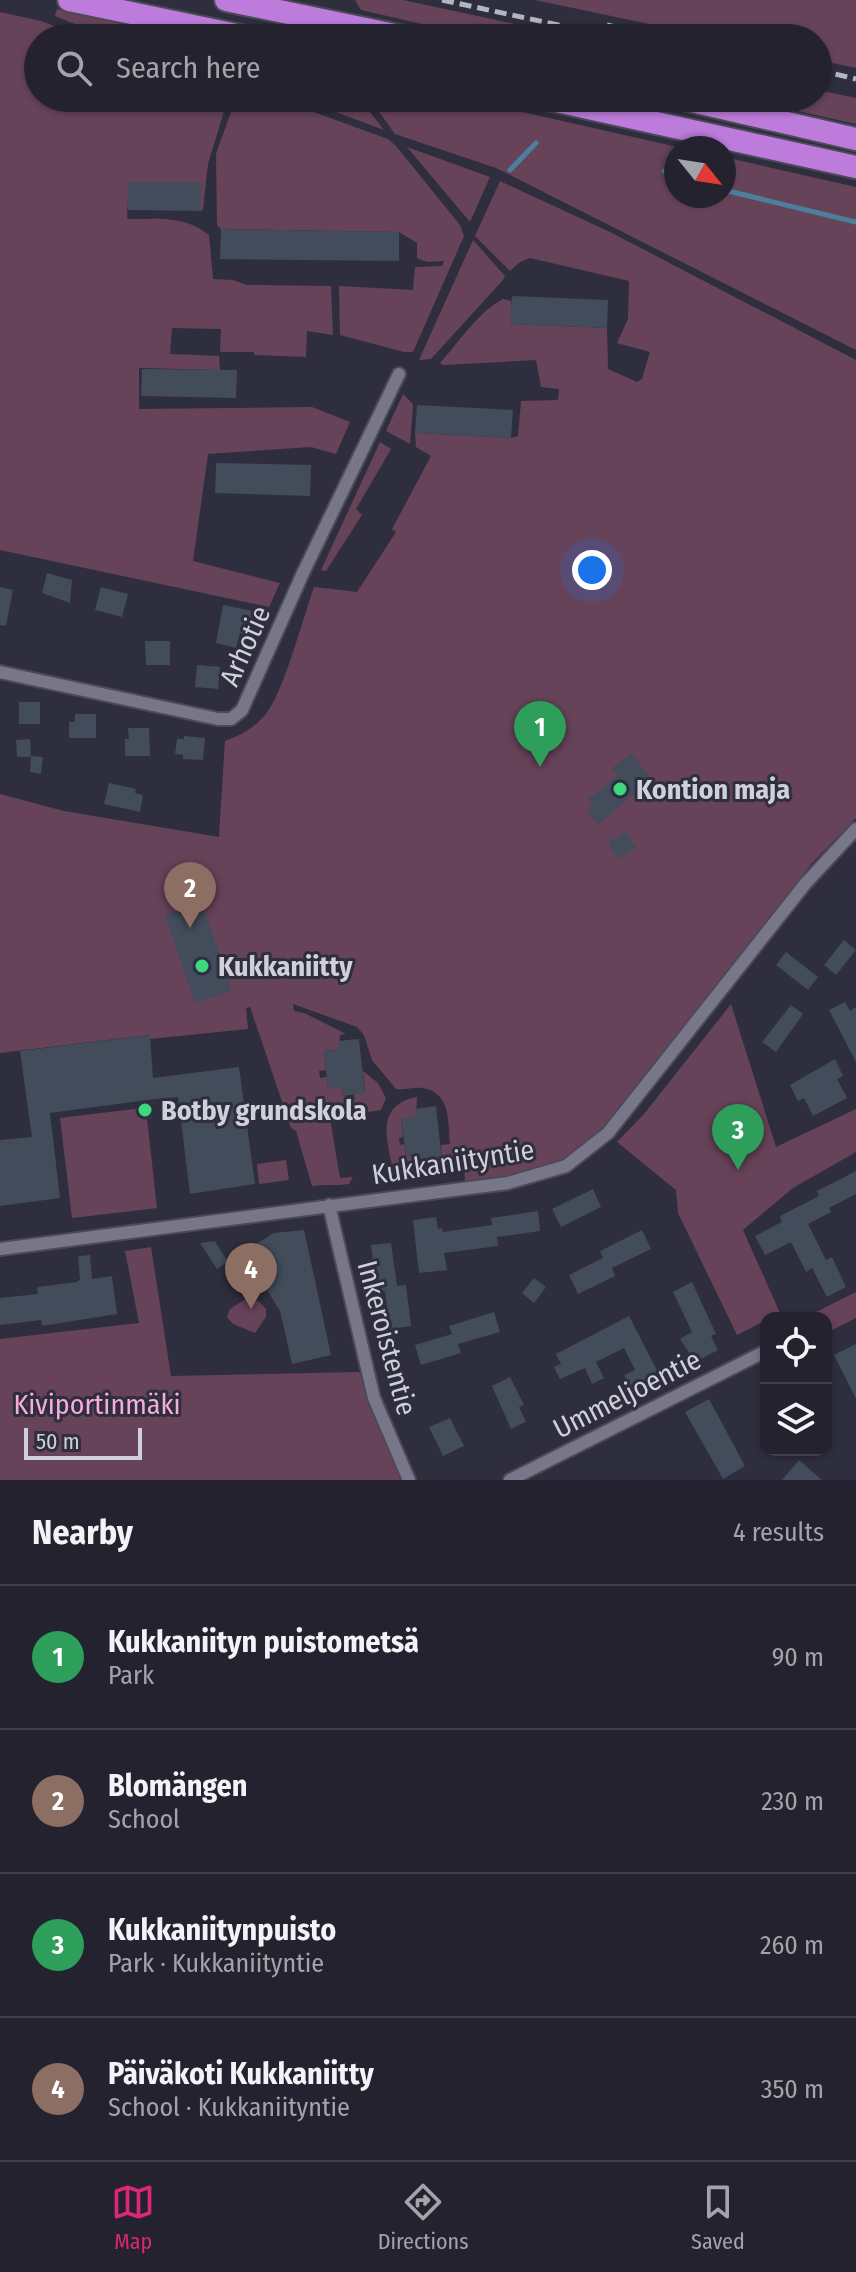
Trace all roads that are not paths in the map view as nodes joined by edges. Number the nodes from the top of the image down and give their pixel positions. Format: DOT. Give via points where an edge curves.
graph roads {
  1 [pos="69,0"];
  2 [pos="226,0"];
  3 [pos="184,24"];
  4 [pos="342,24"];
  5 [pos="607,112"];
  6 [pos="739,112"];
  7 [pos="856,139"];
  8 [pos="856,167"];
  9 [pos="399,374"];
  10 [pos="0,672"];
  11 [pos="856,829"];
  12 [pos="329,1205"];
  13 [pos="0,1249"];
  14 [pos="760,1354"];
  15 [pos="409,1480"];
  16 [pos="510,1480"];
  1 -- 3 [label="highway"];
  2 -- 4 [label="highway"];
  5 -- 8 [label="highway"];
  6 -- 7 [label="highway"];
  9 -- 10 [label="street, Arhotie" via="254,686 231,719"];
  11 -- 12 [label="street, Kukkaniityntie" via="805,884 608,1133 566,1166 508,1183"];
  12 -- 13 [label="street, Kukkaniityntie"];
  12 -- 15 [label="street, Inkeroistentie" via="372,1391"];
  14 -- 16 [label="street, Ummeljoentie"];
}
